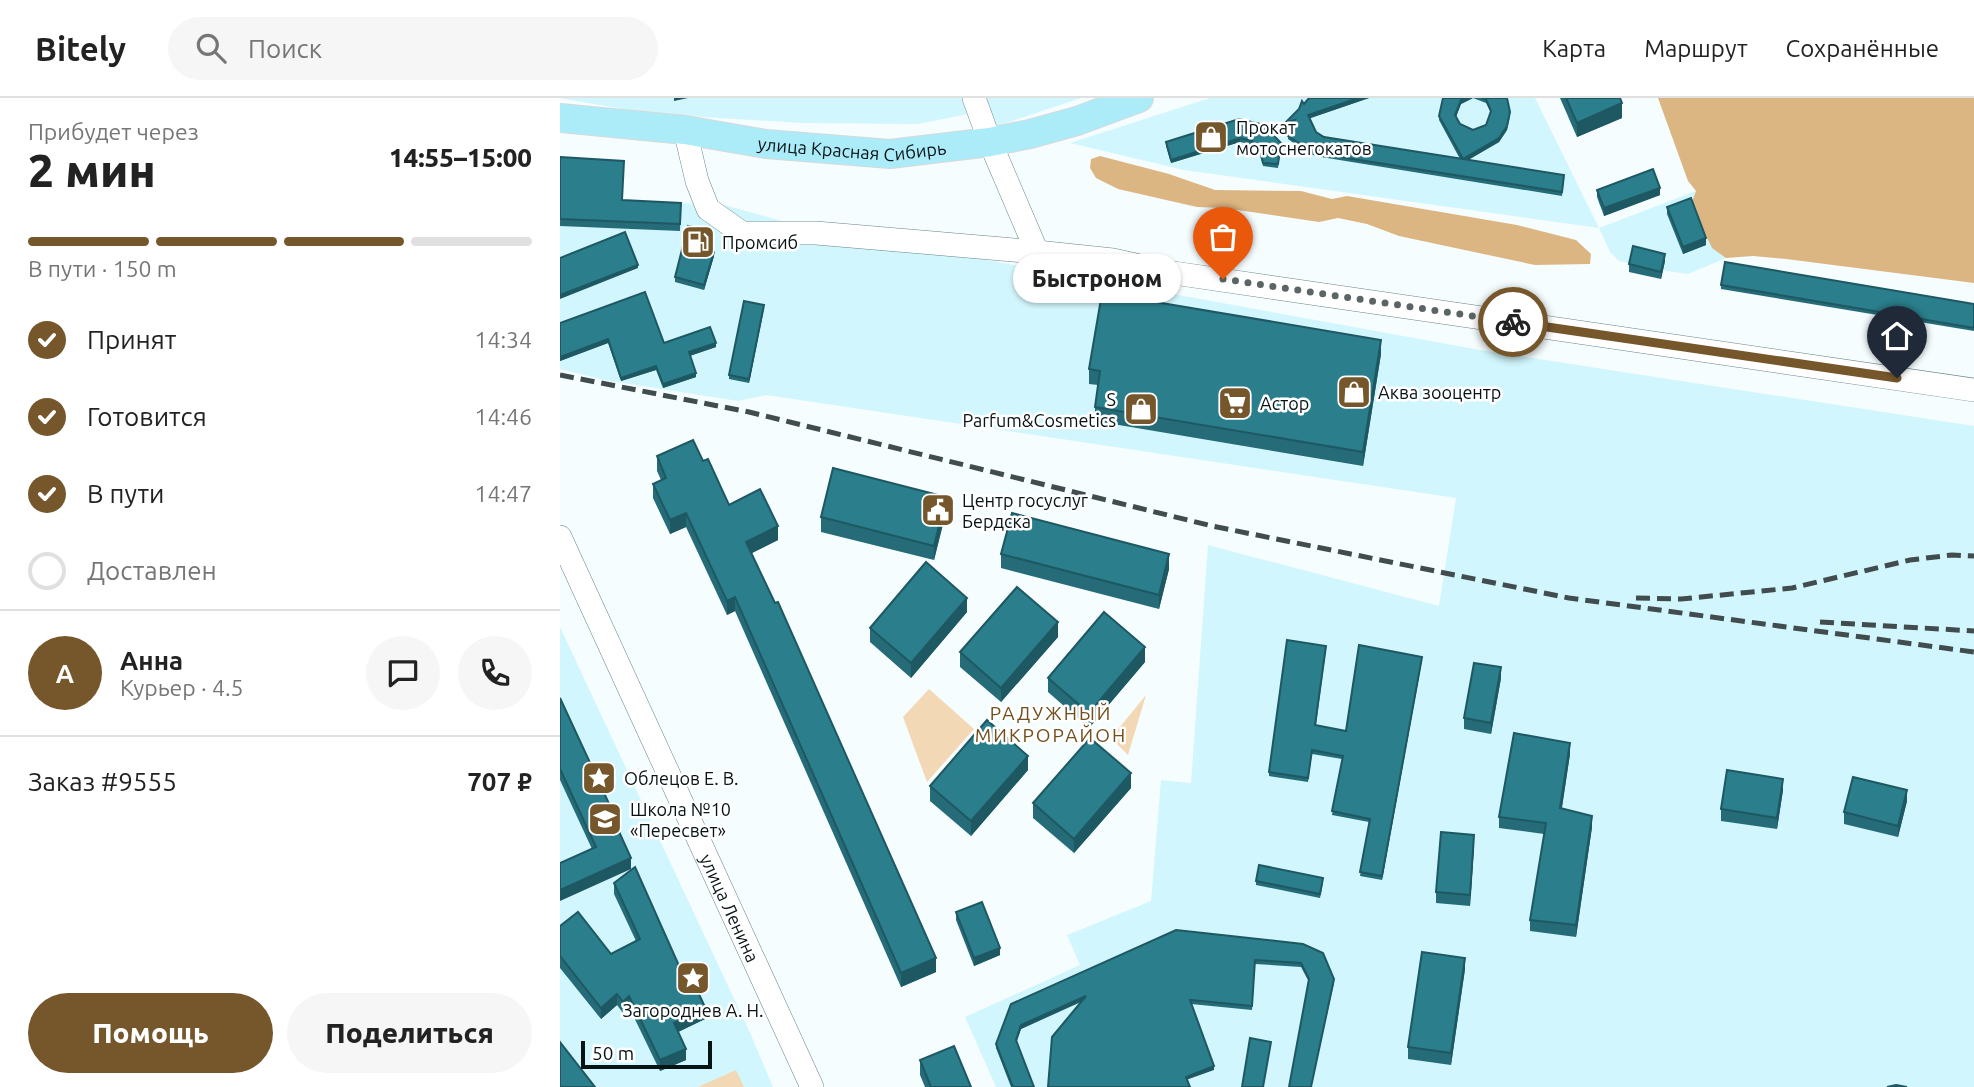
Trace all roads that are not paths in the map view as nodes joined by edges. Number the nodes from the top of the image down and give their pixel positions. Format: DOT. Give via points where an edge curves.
graph roads {
  1 [pos="974,98"];
  2 [pos="1139,98"];
  3 [pos="560,118"];
  4 [pos="685,131"];
  5 [pos="990,142"];
  6 [pos="1037,252"];
  7 [pos="1974,390"];
  8 [pos="560,537"];
  9 [pos="812,1087"];
  1 -- 5 [label="street"];
  2 -- 5 [label="main road, улица Красная Сибирь" via="1077,121"];
  3 -- 4 [label="main road, улица Красная Сибирь"];
  4 -- 5 [label="main road, улица Красная Сибирь" via="766,144 891,154"];
  4 -- 6 [label="street" via="708,209 742,233 816,233"];
  5 -- 6 [label="street"];
  6 -- 7 [label="street"];
  8 -- 9 [label="street, улица Ленина"];
}
